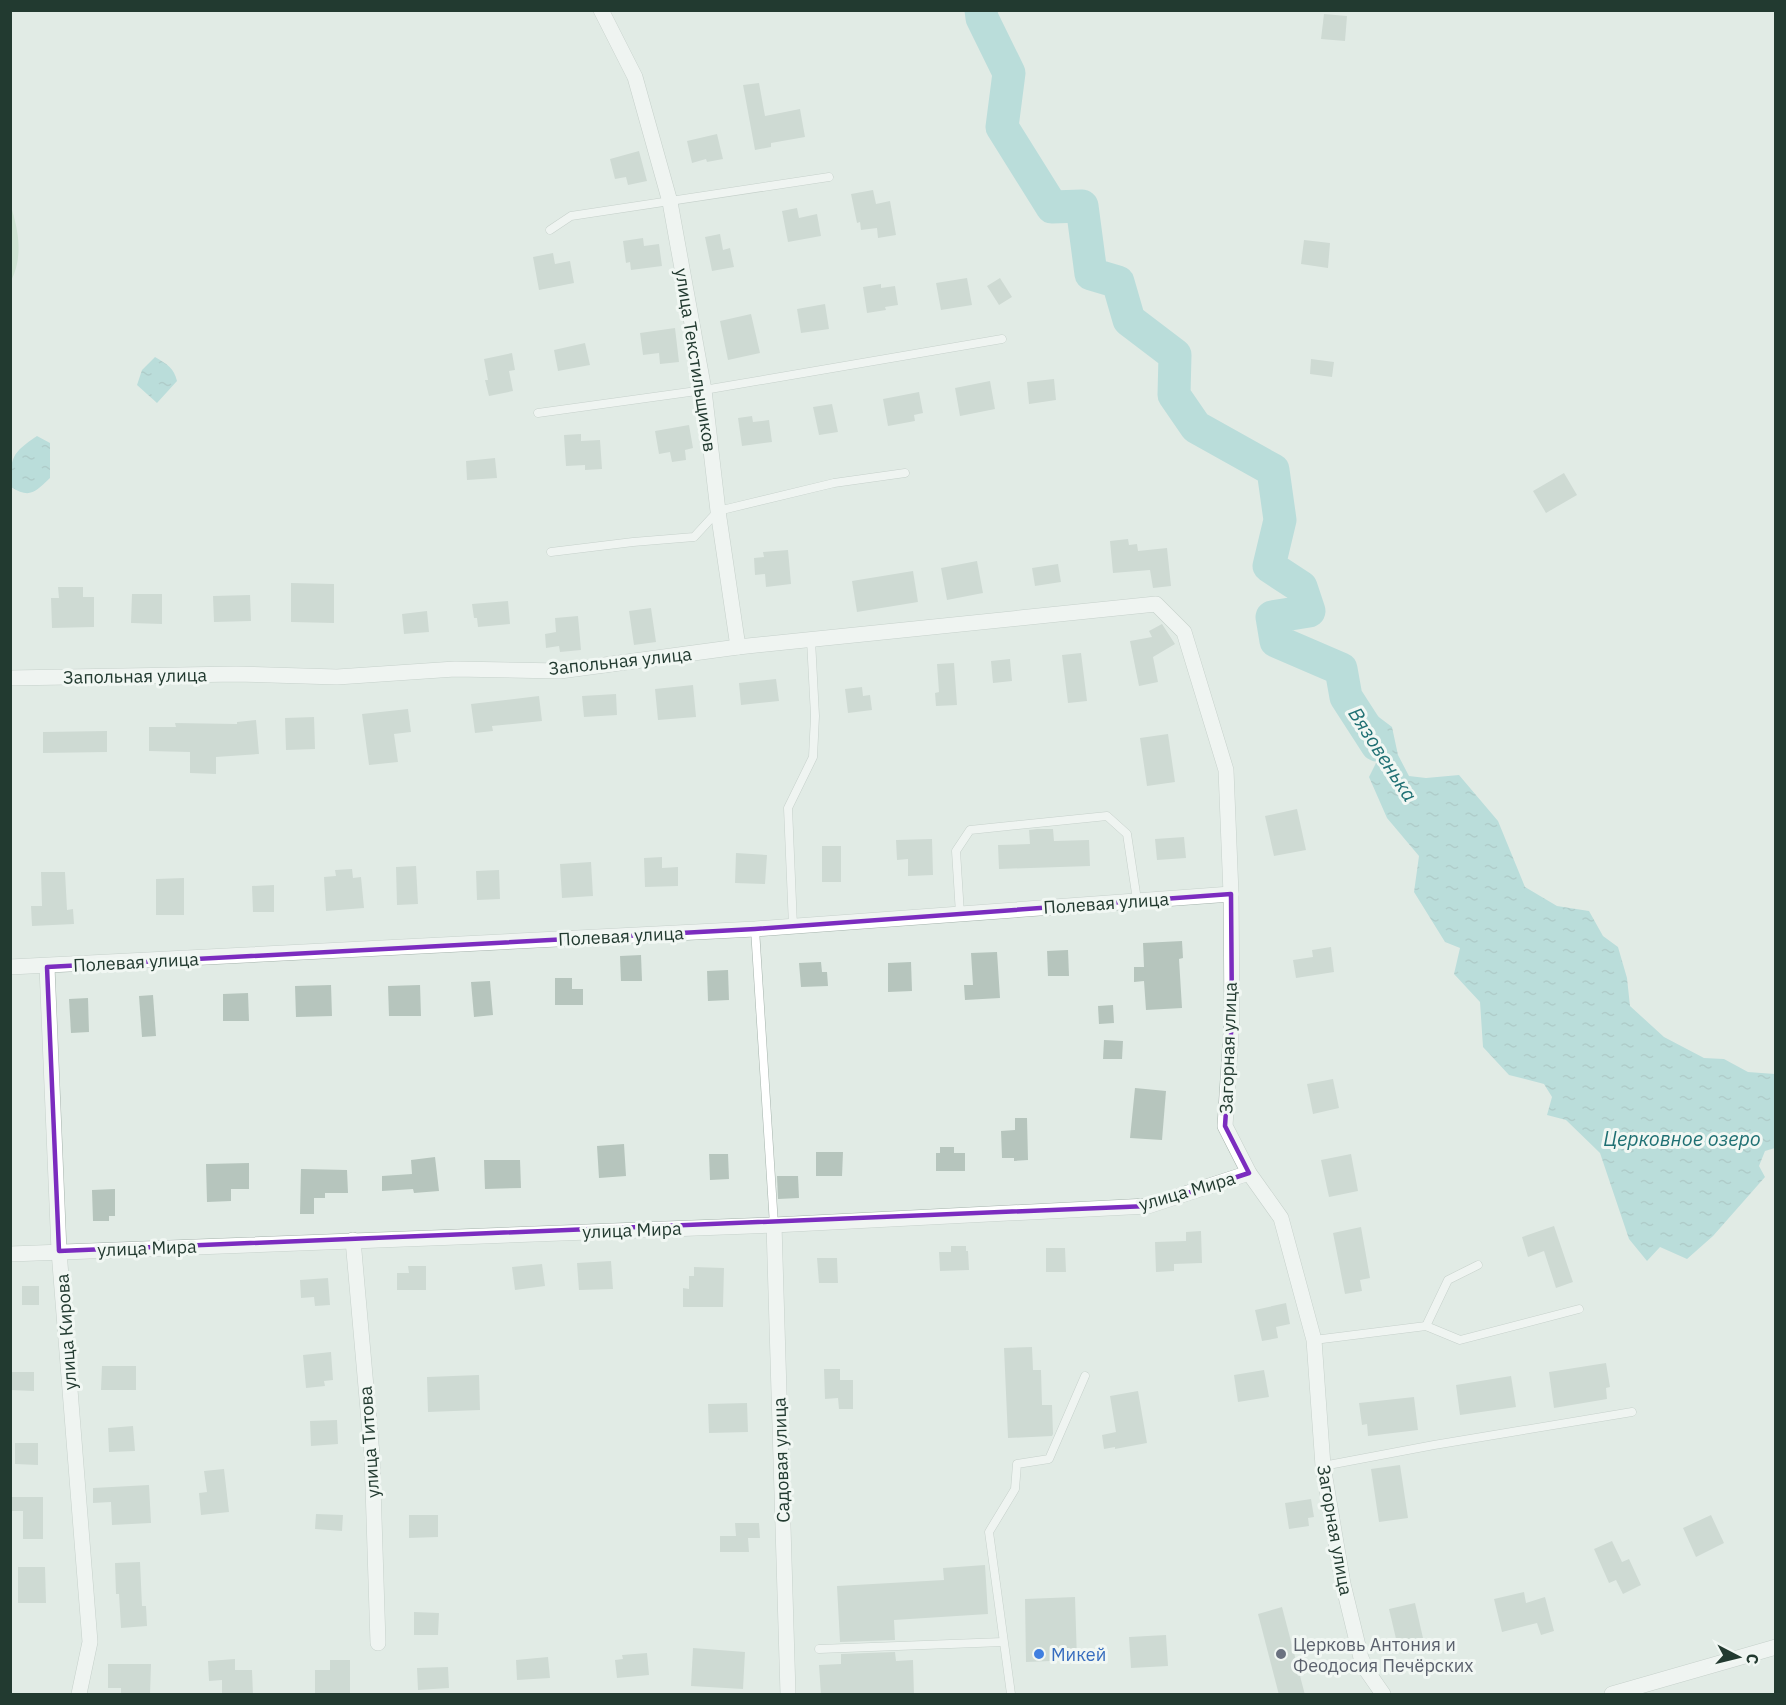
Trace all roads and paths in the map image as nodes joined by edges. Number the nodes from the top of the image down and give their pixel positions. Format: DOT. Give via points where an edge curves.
graph roads {
  1 [pos="601,10"];
  2 [pos="829,177"];
  3 [pos="669,202"];
  4 [pos="550,230"];
  5 [pos="1002,339"];
  6 [pos="704,390"];
  7 [pos="538,413"];
  8 [pos="905,473"];
  9 [pos="718,511"];
  10 [pos="551,552"];
  11 [pos="1156,604"];
  12 [pos="811,640"];
  13 [pos="738,647"];
  14 [pos="10,678"];
  15 [pos="1231,894"];
  16 [pos="1137,900"];
  17 [pos="960,914"];
  18 [pos="793,926"];
  19 [pos="755,929"];
  20 [pos="47,967"];
  21 [pos="10,968"];
  22 [pos="1249,1173"];
  23 [pos="774,1225"];
  24 [pos="353,1240"];
  25 [pos="59,1251"];
  26 [pos="10,1254"];
  27 [pos="1478,1265"];
  28 [pos="1579,1309"];
  29 [pos="1426,1326"];
  30 [pos="1314,1340"];
  31 [pos="1085,1376"];
  32 [pos="1632,1412"];
  33 [pos="1323,1466"];
  34 [pos="1003,1642"];
  35 [pos="378,1643"];
  36 [pos="1776,1647"];
  37 [pos="819,1649"];
  38 [pos="79,1695"];
  39 [pos="788,1695"];
  40 [pos="1011,1695"];
  41 [pos="1383,1695"];
  42 [pos="1612,1695"];
  1 -- 3 [label="street, улица Текстильщиков" via="634,77"];
  2 -- 3 [label="lane"];
  3 -- 4 [label="lane" via="571,216"];
  3 -- 6 [label="street, улица Текстильщиков"];
  5 -- 6 [label="lane"];
  6 -- 7 [label="lane"];
  6 -- 9 [label="street, улица Текстильщиков"];
  8 -- 9 [label="lane" via="834,483"];
  9 -- 10 [label="lane" via="694,537"];
  9 -- 13 [label="street, улица Текстильщиков"];
  11 -- 12 [label="street, Запольная улица"];
  11 -- 15 [label="street, Загорная улица" via="1184,632 1226,770"];
  12 -- 13 [label="street, Запольная улица"];
  12 -- 18 [label="lane" via="813,757 788,808"];
  13 -- 14 [label="street, Запольная улица" via="560,671 455,669 337,677 236,674"];
  15 -- 16 [label="street, Полевая улица"];
  15 -- 22 [label="street, Загорная улица" via="1232,1018 1225,1126"];
  16 -- 17 [label="street, Полевая улица"];
  16 -- 17 [label="lane" via="1126,834 1107,816 970,830 956,851"];
  17 -- 18 [label="street, Полевая улица"];
  18 -- 19 [label="street, Полевая улица"];
  19 -- 20 [label="street, Полевая улица"];
  19 -- 23 [label="lane"];
  20 -- 21 [label="street, Полевая улица"];
  20 -- 25 [label="street, улица Кирова"];
  22 -- 23 [label="street, улица Мира" via="1148,1206"];
  22 -- 30 [label="street, Загорная улица" via="1281,1218"];
  23 -- 24 [label="street, улица Мира"];
  23 -- 39 [label="street, Садовая улица"];
  24 -- 25 [label="street, улица Мира"];
  24 -- 35 [label="street, улица Титова" via="372,1455"];
  25 -- 26 [label="street, улица Мира"];
  25 -- 38 [label="street, улица Кирова" via="90,1642"];
  27 -- 29 [label="lane" via="1448,1280"];
  28 -- 29 [label="lane" via="1460,1340"];
  29 -- 30 [label="lane"];
  30 -- 33 [label="street, Загорная улица"];
  31 -- 34 [label="lane" via="1049,1459 1017,1464 1015,1489 988,1532"];
  32 -- 33 [label="lane"];
  33 -- 41 [label="street, Загорная улица" via="1343,1584 1361,1659"];
  34 -- 37 [label="lane"];
  34 -- 40 [label="lane"];
  36 -- 42 [label="street"];
}
